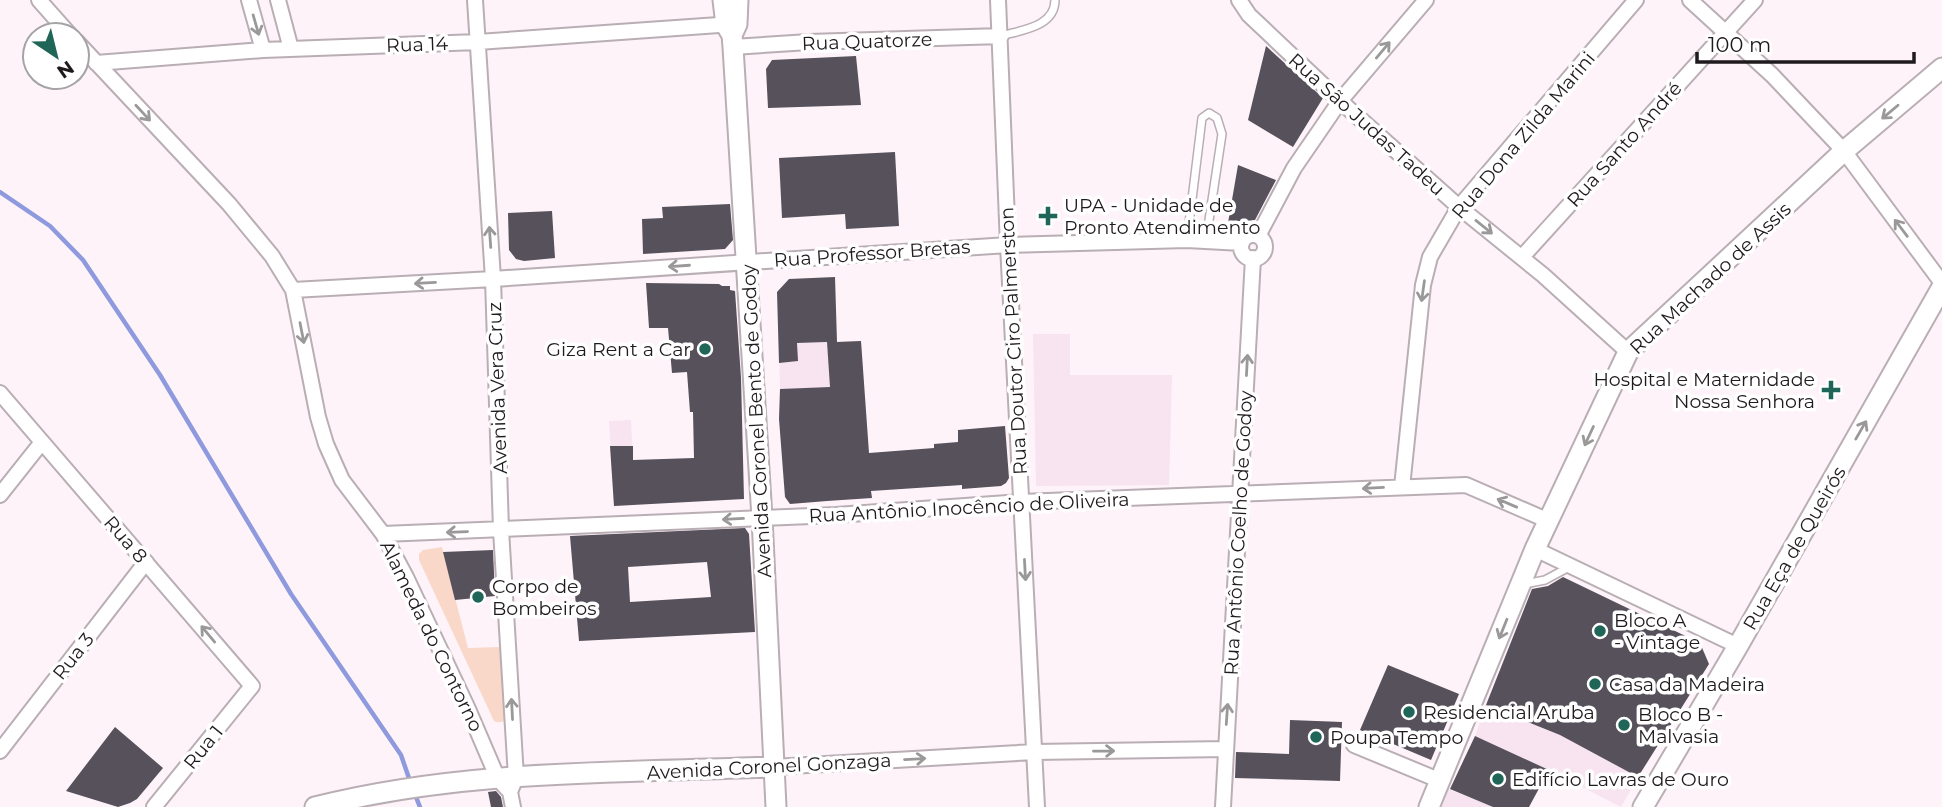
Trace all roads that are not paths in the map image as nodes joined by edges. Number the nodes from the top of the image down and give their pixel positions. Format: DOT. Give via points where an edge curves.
graph roads {
  1 [pos="39,0"];
  2 [pos="249,0"];
  3 [pos="278,0"];
  4 [pos="475,0"];
  5 [pos="723,0"];
  6 [pos="738,0"];
  7 [pos="998,0"];
  8 [pos="1055,0"];
  9 [pos="1239,0"];
  10 [pos="1426,0"];
  11 [pos="1636,0"];
  12 [pos="1690,0"];
  13 [pos="1755,0"];
  14 [pos="58,21"];
  15 [pos="1726,31"];
  16 [pos="732,33"];
  17 [pos="1001,36"];
  18 [pos="478,42"];
  19 [pos="291,48"];
  20 [pos="263,50"];
  21 [pos="91,57"];
  22 [pos="96,63"];
  23 [pos="1942,68"];
  24 [pos="1340,101"];
  25 [pos="1844,151"];
  26 [pos="1459,206"];
  27 [pos="1258,236"];
  28 [pos="1187,240"];
  29 [pos="1206,240"];
  30 [pos="1242,243"];
  31 [pos="1008,245"];
  32 [pos="1522,257"];
  33 [pos="1253,258"];
  34 [pos="747,261"];
  35 [pos="493,279"];
  36 [pos="1942,285"];
  37 [pos="293,289"];
  38 [pos="1628,352"];
  39 [pos="0,393"];
  40 [pos="42,442"];
  41 [pos="1402,487"];
  42 [pos="1241,494"];
  43 [pos="0,495"];
  44 [pos="1021,502"];
  45 [pos="762,518"];
  46 [pos="1549,521"];
  47 [pos="501,530"];
  48 [pos="383,534"];
  49 [pos="1535,548"];
  50 [pos="146,562"];
  51 [pos="1572,566"];
  52 [pos="1521,584"];
  53 [pos="1738,646"];
  54 [pos="252,686"];
  55 [pos="1354,745"];
  56 [pos="1225,749"];
  57 [pos="0,751"];
  58 [pos="1035,752"];
  59 [pos="773,767"];
  60 [pos="1441,781"];
  61 [pos="509,789"];
  62 [pos="154,807"];
  63 [pos="315,807"];
  64 [pos="776,807"];
  65 [pos="1037,807"];
  66 [pos="1223,807"];
  67 [pos="1429,807"];
  68 [pos="1643,807"];
  1 -- 14 [label="street"];
  2 -- 20 [label="street, one-way"];
  3 -- 19 [label="street"];
  4 -- 18 [label="street, Avenida Vera Cruz"];
  5 -- 16 [label="main road, Avenida Coronel Bento de Godoy"];
  6 -- 16 [label="main road, Avenida Coronel Bento de Godoy"];
  7 -- 17 [label="street, Rua Doutor Ciro Palmerston"];
  8 -- 17 [label="lane" via="1044,23"];
  9 -- 24 [label="street, Rua São Judas Tadeu"];
  24 -- 10 [label="street, Rua Antônio Coelho de Godoy, one-way"];
  11 -- 26 [label="street, Rua Dona Zilda Marini"];
  12 -- 15 [label="street"];
  13 -- 15 [label="street, Rua Santo André"];
  15 -- 25 [label="street"];
  15 -- 32 [label="street, Rua Santo André"];
  16 -- 17 [label="street, Rua Quatorze" via="809,42"];
  16 -- 18 [label="street, Rua 14"];
  16 -- 34 [label="main road, Avenida Coronel Bento de Godoy"];
  17 -- 31 [label="street, Rua Doutor Ciro Palmerston"];
  18 -- 19 [label="street, Rua 14"];
  35 -- 18 [label="street, Avenida Vera Cruz, one-way"];
  19 -- 20 [label="street, Rua 14"];
  20 -- 22 [label="street, Rua 14"];
  21 -- 22 [label="street, Alameda do Contorno"];
  22 -- 37 [label="street, Alameda do Contorno, one-way" via="229,204"];
  23 -- 25 [label="main road, Rua Machado de Assis, one-way"];
  24 -- 26 [label="street, Rua São Judas Tadeu"];
  24 -- 27 [label="street, Rua Antônio Coelho de Godoy" via="1294,168"];
  36 -- 25 [label="street, one-way"];
  25 -- 38 [label="main road, Rua Machado de Assis"];
  26 -- 32 [label="street, Rua São Judas Tadeu, one-way"];
  26 -- 41 [label="street, Rua Dona Zilda Marini, one-way" via="1430,257 1423,285"];
  27 -- 30 [label="street" via="1248,236"];
  27 -- 33 [label="street, Rua Antônio Coelho de Godoy" via="1265,249"];
  28 -- 29 [label="street, Rua Professor Bretas"];
  28 -- 29 [label="lane" via="1202,118 1209,113 1217,118 1222,134"];
  28 -- 31 [label="street, Rua Professor Bretas"];
  29 -- 30 [label="street, Rua Professor Bretas"];
  30 -- 33 [label="street" via="1244,254"];
  31 -- 34 [label="street, Rua Professor Bretas"];
  31 -- 44 [label="street, Rua Doutor Ciro Palmerston"];
  32 -- 38 [label="street, Rua São Judas Tadeu"];
  42 -- 33 [label="street, Rua Antônio Coelho de Godoy, one-way"];
  34 -- 35 [label="street, Rua Professor Bretas, one-way"];
  34 -- 45 [label="main road, Avenida Coronel Bento de Godoy"];
  35 -- 37 [label="street, Rua Professor Bretas, one-way"];
  35 -- 47 [label="street, Avenida Vera Cruz"];
  53 -- 36 [label="main road, Rua Eça de Queirós, one-way"];
  37 -- 48 [label="street, Alameda do Contorno, one-way" via="326,443 342,480"];
  38 -- 46 [label="main road, Rua Machado de Assis, one-way"];
  39 -- 40 [label="street, Rua 8"];
  40 -- 43 [label="street"];
  40 -- 50 [label="street, Rua 8"];
  41 -- 42 [label="street, Rua Antônio Inocêncio de Oliveira, one-way"];
  46 -- 41 [label="street, Rua Antônio Inocêncio de Oliveira, one-way" via="1466,485"];
  42 -- 44 [label="street, Rua Antônio Inocêncio de Oliveira"];
  56 -- 42 [label="street, Rua Antônio Coelho de Godoy, one-way"];
  44 -- 45 [label="street, Rua Antônio Inocêncio de Oliveira"];
  44 -- 58 [label="street, Rua Doutor Ciro Palmerston, one-way"];
  45 -- 47 [label="street, Rua Antônio Inocêncio de Oliveira, one-way"];
  45 -- 59 [label="main road, Avenida Coronel Bento de Godoy"];
  46 -- 49 [label="main road, Rua Machado de Assis"];
  47 -- 48 [label="street, Rua Antônio Inocêncio de Oliveira, one-way"];
  61 -- 47 [label="street, Avenida Vera Cruz, one-way"];
  48 -- 61 [label="street, Alameda do Contorno"];
  49 -- 51 [label="street"];
  49 -- 52 [label="main road, Rua Machado de Assis"];
  54 -- 50 [label="street, Rua 8, one-way"];
  50 -- 57 [label="street, Rua 3"];
  51 -- 52 [label="lane" via="1545,580"];
  51 -- 53 [label="street"];
  52 -- 60 [label="main road, Rua Machado de Assis, one-way"];
  53 -- 68 [label="main road, Rua Eça de Queirós"];
  54 -- 62 [label="street, Rua 1"];
  55 -- 60 [label="street"];
  58 -- 56 [label="street, Avenida Coronel Gonzaga, one-way"];
  56 -- 66 [label="street, Rua Antônio Coelho de Godoy"];
  59 -- 58 [label="street, Avenida Coronel Gonzaga, one-way"];
  58 -- 65 [label="street, Rua Doutor Ciro Palmerston"];
  59 -- 61 [label="main road, Avenida Coronel Gonzaga"];
  59 -- 64 [label="main road, Avenida Coronel Bento de Godoy"];
  60 -- 67 [label="main road, Rua Machado de Assis"];
  61 -- 63 [label="main road, Avenida Coronel Gonzaga" via="439,784"];
}
